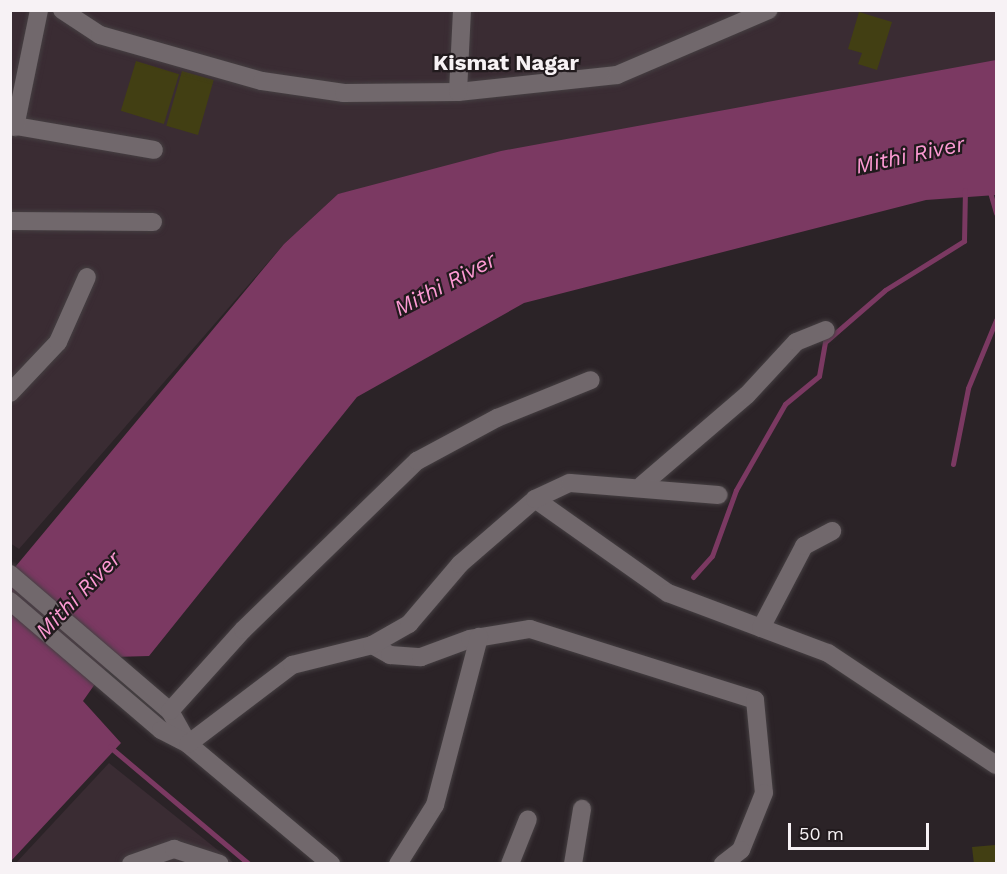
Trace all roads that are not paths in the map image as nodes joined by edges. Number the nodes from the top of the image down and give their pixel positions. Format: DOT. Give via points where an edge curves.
graph roads {
  1 [pos="39,10"];
  2 [pos="62,10"];
  3 [pos="462,10"];
  4 [pos="769,10"];
  5 [pos="458,92"];
  6 [pos="13,126"];
  7 [pos="154,150"];
  8 [pos="10,221"];
  9 [pos="153,222"];
  10 [pos="87,276"];
  11 [pos="826,330"];
  12 [pos="591,380"];
  13 [pos="10,393"];
  14 [pos="642,484"];
  15 [pos="719,495"];
  16 [pos="535,499"];
  17 [pos="832,531"];
  18 [pos="10,574"];
  19 [pos="10,601"];
  20 [pos="761,628"];
  21 [pos="479,637"];
  22 [pos="372,645"];
  23 [pos="170,711"];
  24 [pos="188,744"];
  25 [pos="996,765"];
  26 [pos="582,809"];
  27 [pos="528,819"];
  28 [pos="130,864"];
  29 [pos="220,864"];
  30 [pos="331,864"];
  31 [pos="398,864"];
  32 [pos="510,864"];
  33 [pos="573,864"];
  34 [pos="723,864"];
  1 -- 6 [label="street"];
  2 -- 5 [label="street" via="100,34 262,81 344,93"];
  3 -- 5 [label="street"];
  4 -- 5 [label="street" via="617,75"];
  6 -- 7 [label="street"];
  8 -- 9 [label="street"];
  10 -- 13 [label="street" via="58,342"];
  11 -- 14 [label="street" via="796,342 747,395"];
  12 -- 23 [label="street" via="497,418 417,461 243,630"];
  14 -- 15 [label="street"];
  14 -- 16 [label="street" via="570,483"];
  16 -- 20 [label="street" via="668,593"];
  16 -- 22 [label="street" via="460,564 409,624"];
  17 -- 20 [label="street" via="804,546"];
  18 -- 23 [label="street"];
  19 -- 24 [label="street" via="135,708"];
  20 -- 25 [label="street" via="828,653"];
  21 -- 22 [label="street" via="421,657 390,655"];
  21 -- 31 [label="street" via="435,805"];
  21 -- 34 [label="street" via="530,630 560,636 616,659 755,700 764,793 741,850"];
  22 -- 24 [label="street" via="292,665"];
  23 -- 24 [label="street"];
  24 -- 30 [label="street"];
  26 -- 33 [label="street"];
  27 -- 32 [label="street"];
  28 -- 29 [label="street" via="174,849"];
}
